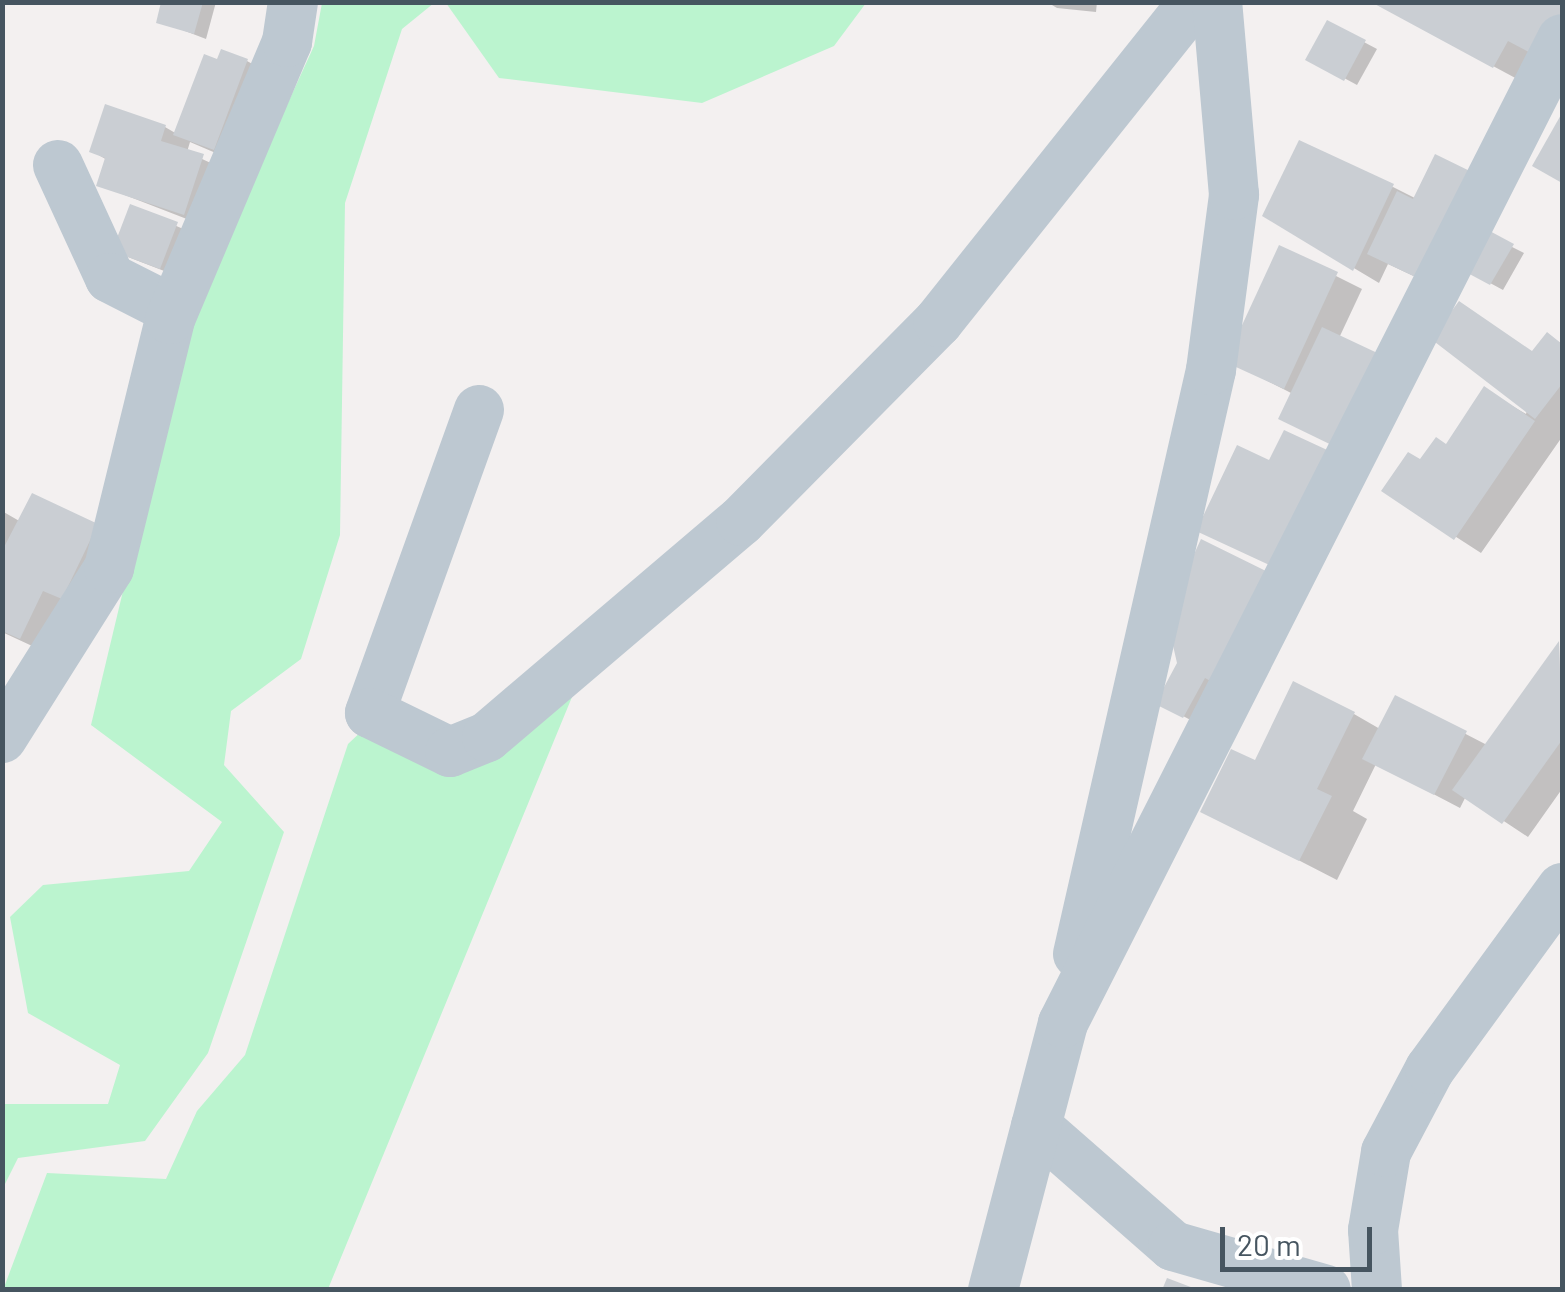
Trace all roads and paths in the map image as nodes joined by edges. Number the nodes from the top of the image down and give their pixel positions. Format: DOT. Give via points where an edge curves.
graph roads {
  1 [pos="293,2"];
  2 [pos="1193,2"];
  3 [pos="1217,2"];
  4 [pos="1562,39"];
  5 [pos="58,166"];
  6 [pos="173,310"];
  7 [pos="479,410"];
  8 [pos="2,738"];
  9 [pos="1562,888"];
  10 [pos="1063,1022"];
  11 [pos="1036,1126"];
  12 [pos="994,1290"];
  13 [pos="1326,1290"];
  14 [pos="1377,1290"];
  1 -- 6 [label="street" via="287,42"];
  2 -- 7 [label="street" via="938,322 780,482 486,737 450,752 370,713"];
  3 -- 10 [label="street" via="1234,195 1212,370"];
  4 -- 10 [label="street"];
  5 -- 6 [label="street" via="110,278"];
  6 -- 8 [label="street" via="108,568"];
  9 -- 14 [label="street" via="1430,1069 1386,1152 1373,1230"];
  10 -- 11 [label="street"];
  11 -- 12 [label="street"];
  11 -- 13 [label="street" via="1173,1246"];
}
